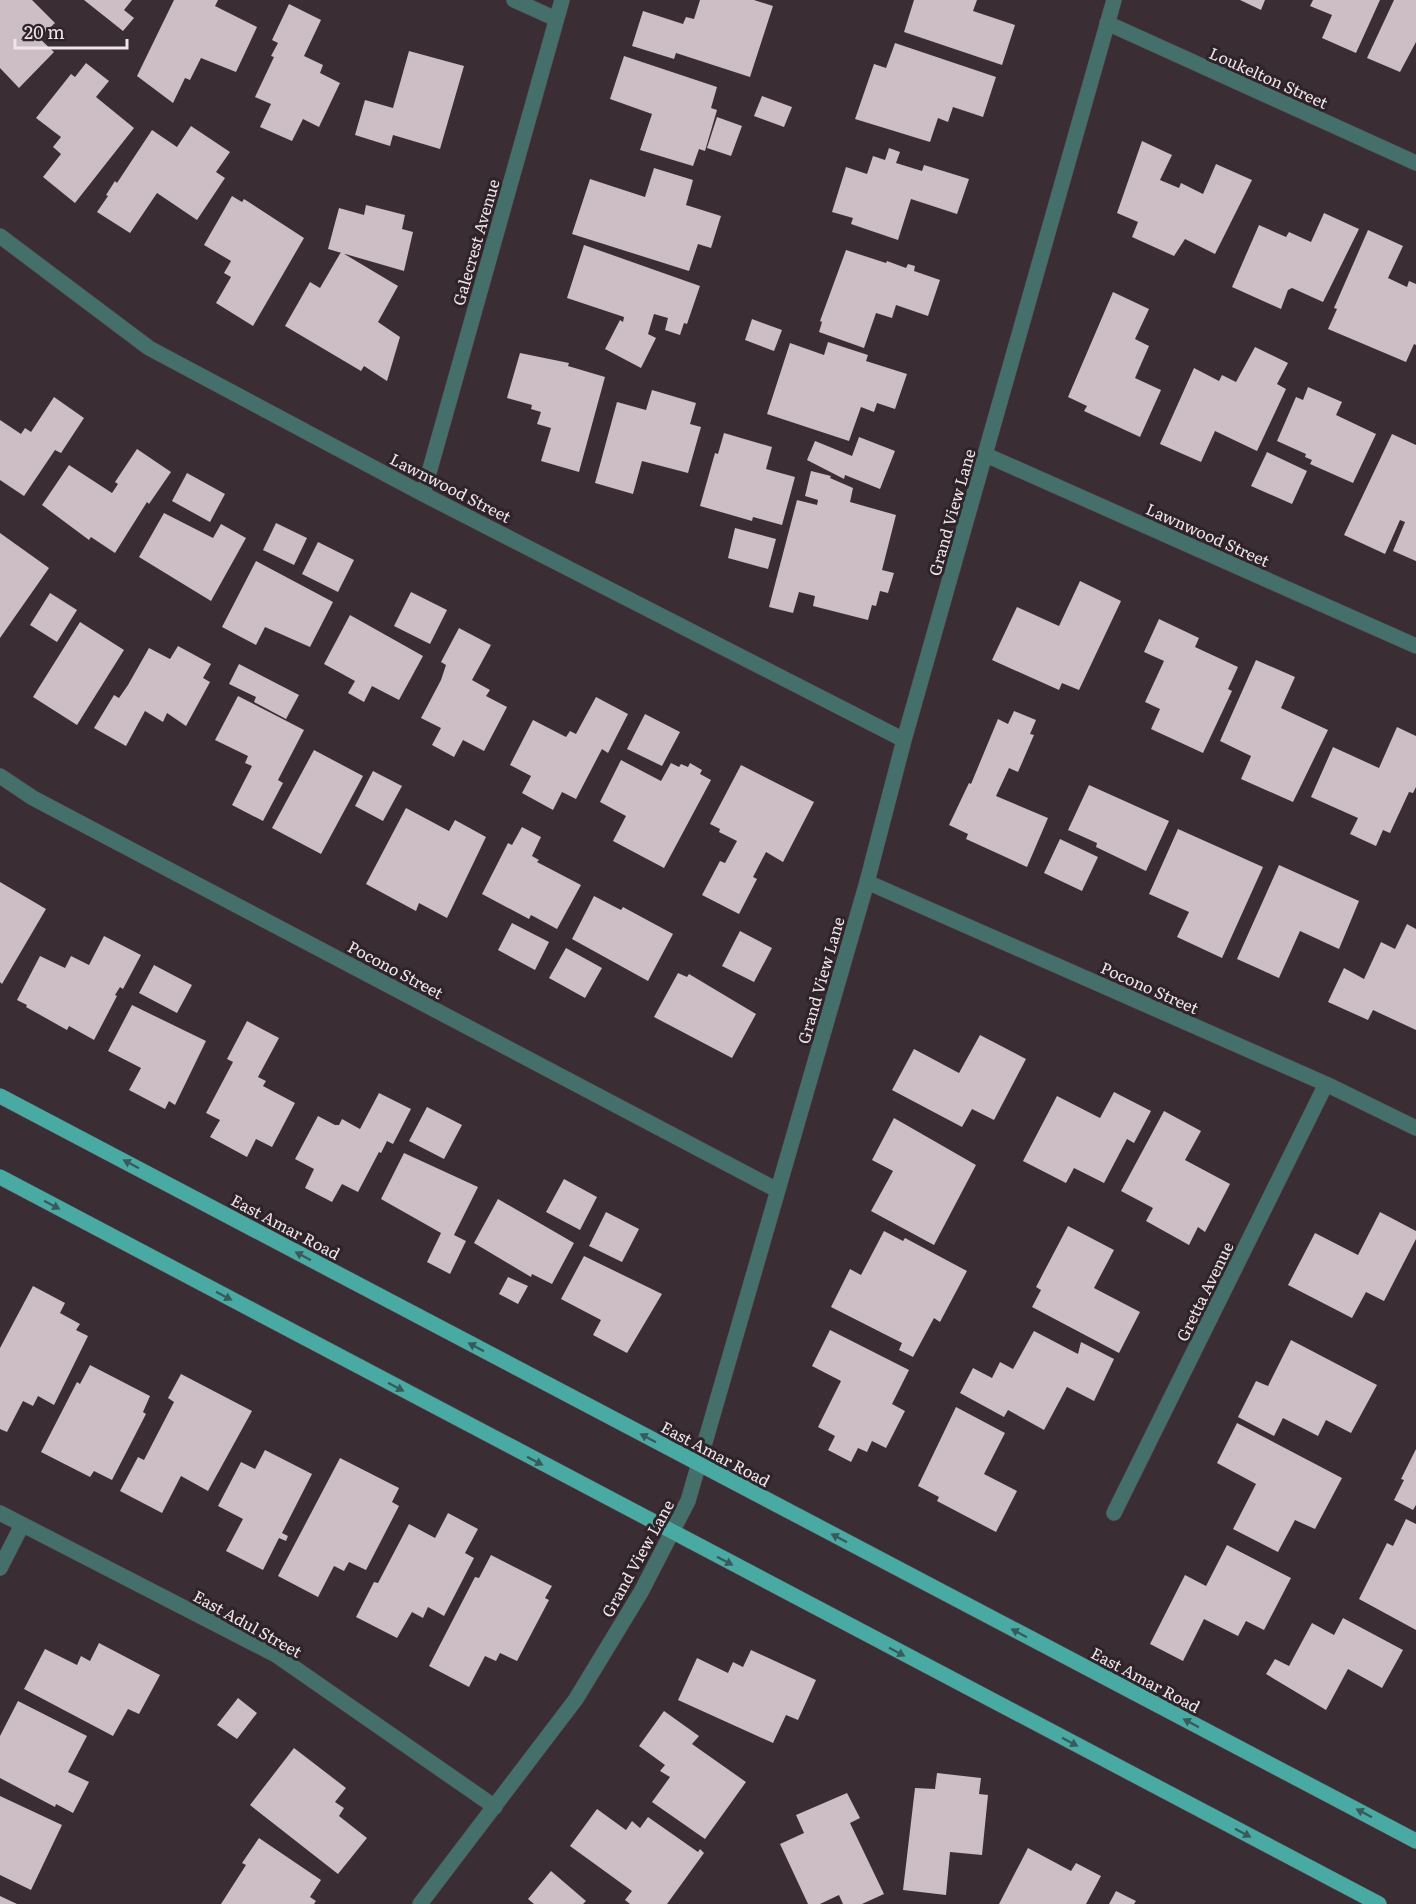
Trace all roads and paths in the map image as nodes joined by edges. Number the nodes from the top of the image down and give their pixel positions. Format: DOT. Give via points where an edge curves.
graph roads {
  1 [pos="514,0"];
  2 [pos="562,0"];
  3 [pos="1114,0"];
  4 [pos="556,19"];
  5 [pos="1107,23"];
  6 [pos="1416,163"];
  7 [pos="0,236"];
  8 [pos="986,455"];
  9 [pos="423,494"];
  10 [pos="1416,646"];
  11 [pos="904,740"];
  12 [pos="0,776"];
  13 [pos="867,882"];
  14 [pos="1326,1084"];
  15 [pos="0,1096"];
  16 [pos="1416,1128"];
  17 [pos="0,1178"];
  18 [pos="777,1190"];
  19 [pos="700,1465"];
  20 [pos="0,1513"];
  21 [pos="1114,1513"];
  22 [pos="22,1525"];
  23 [pos="673,1534"];
  24 [pos="0,1568"];
  25 [pos="495,1807"];
  26 [pos="1416,1841"];
  27 [pos="420,1904"];
  28 [pos="1379,1904"];
  1 -- 4 [label="street"];
  2 -- 4 [label="street, Galecrest Avenue"];
  3 -- 5 [label="street, Grand View Lane"];
  4 -- 9 [label="street, Galecrest Avenue"];
  5 -- 6 [label="street, Loukelton Street"];
  5 -- 8 [label="street, Grand View Lane"];
  7 -- 9 [label="street, Lawnwood Street" via="149,348"];
  8 -- 10 [label="street, Lawnwood Street"];
  8 -- 11 [label="street, Grand View Lane"];
  9 -- 11 [label="street, Lawnwood Street"];
  11 -- 13 [label="street, Grand View Lane"];
  12 -- 18 [label="street, Pocono Street" via="33,798"];
  13 -- 14 [label="street, Pocono Street"];
  13 -- 18 [label="street, Grand View Lane"];
  14 -- 16 [label="street, Pocono Street"];
  14 -- 21 [label="street, Gretta Avenue"];
  19 -- 15 [label="main road, East Amar Road, one-way"];
  17 -- 23 [label="main road, one-way"];
  18 -- 19 [label="street, Grand View Lane"];
  19 -- 23 [label="street, Grand View Lane"];
  26 -- 19 [label="main road, East Amar Road, one-way"];
  20 -- 22 [label="street, East Adul Street"];
  22 -- 24 [label="street"];
  22 -- 25 [label="street, East Adul Street" via="276,1655"];
  23 -- 25 [label="street, Grand View Lane" via="576,1699"];
  23 -- 28 [label="main road, one-way"];
  25 -- 27 [label="street, Grand View Lane"];
}
